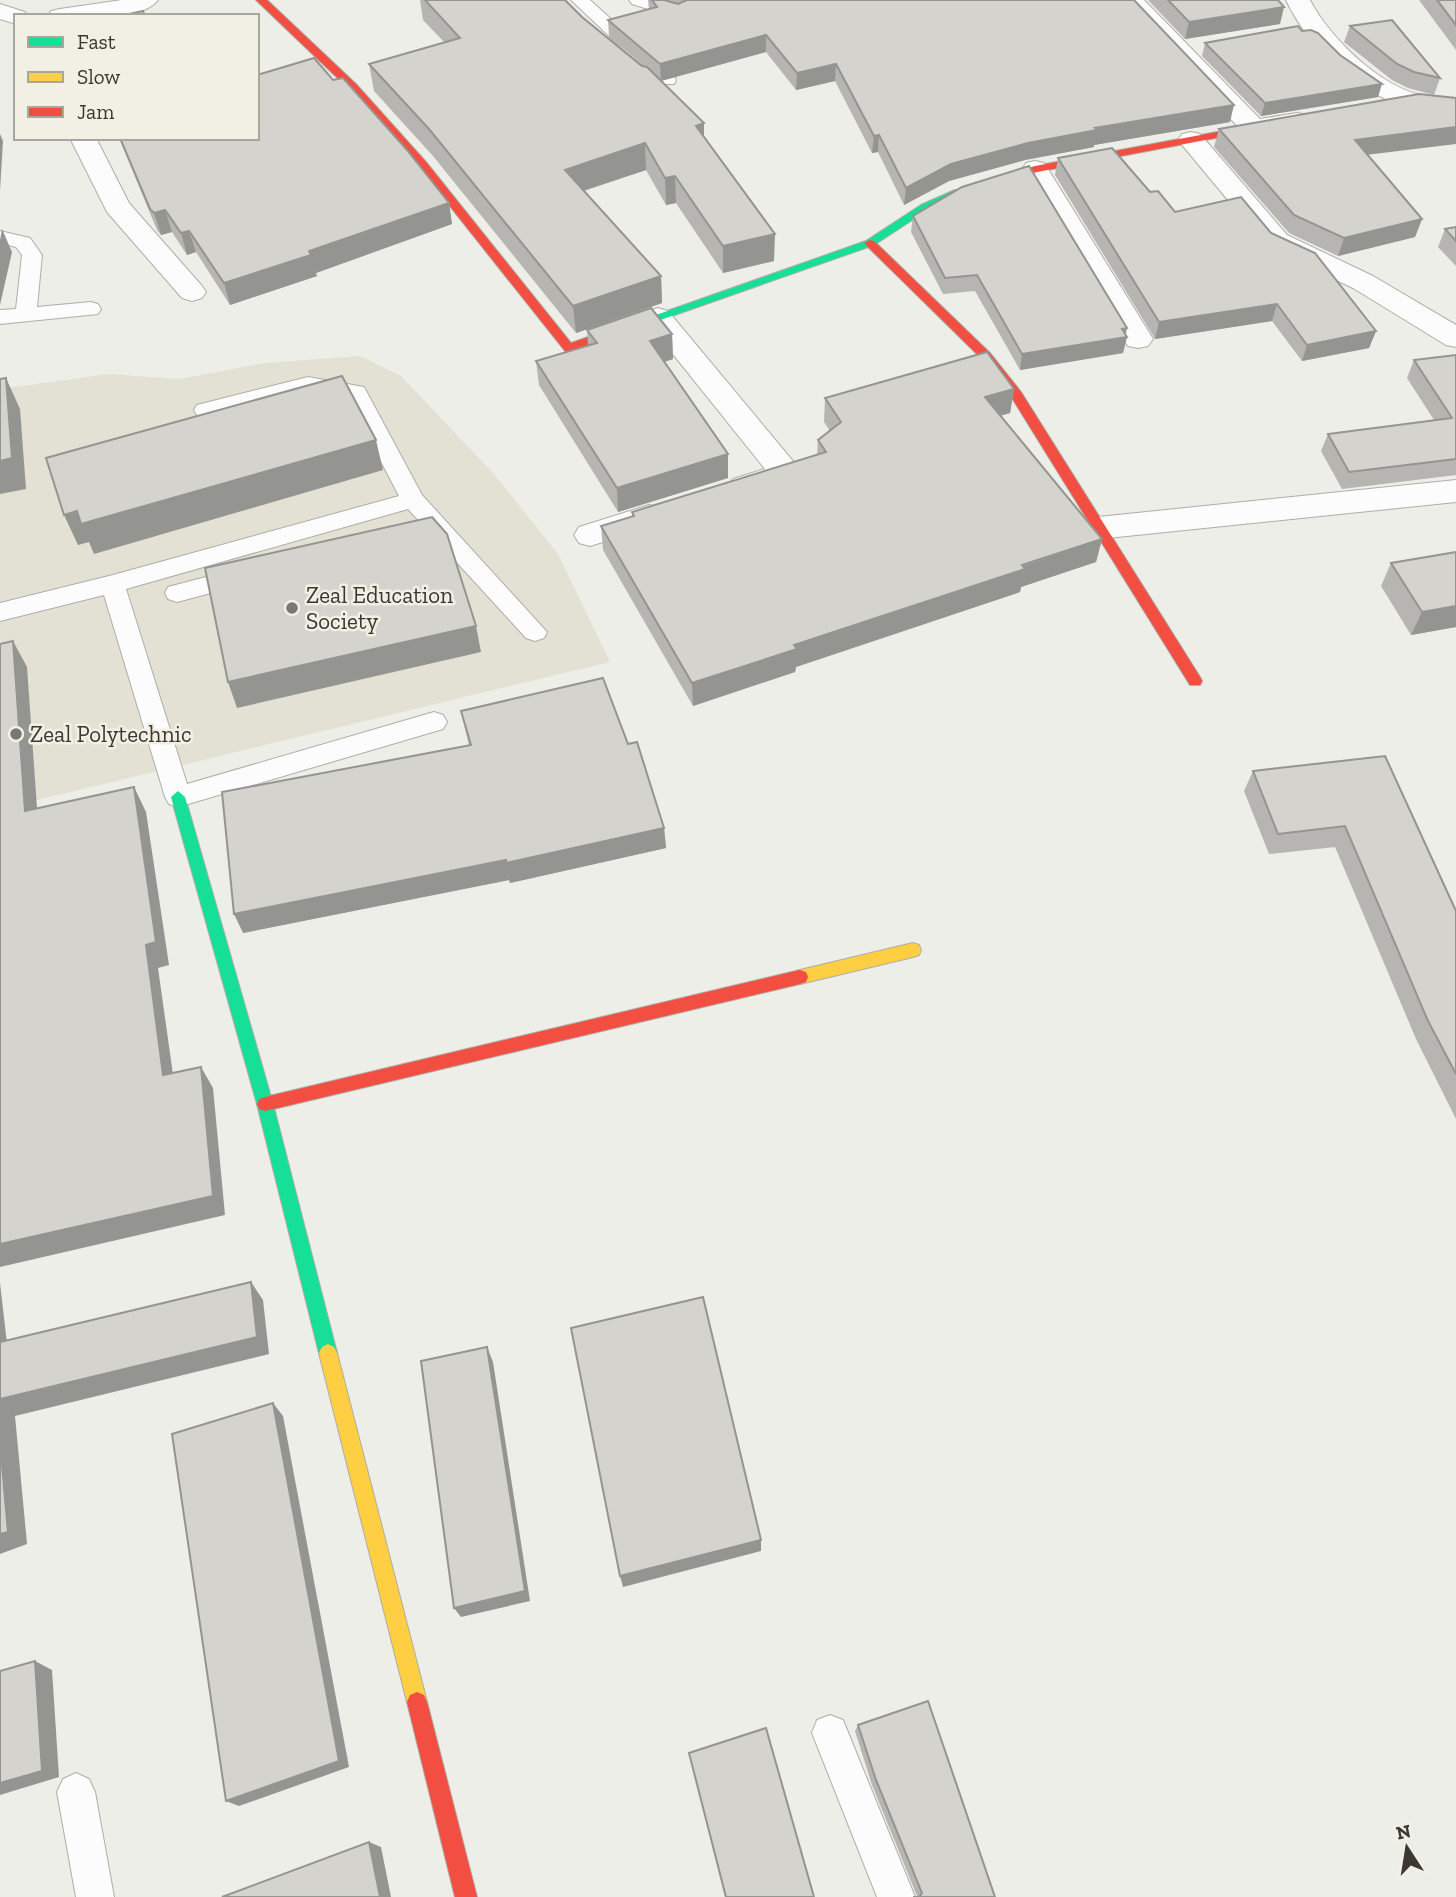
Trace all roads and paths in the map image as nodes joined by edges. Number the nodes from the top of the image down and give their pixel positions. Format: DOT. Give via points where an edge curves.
graph roads {
  1 [pos="146,0"];
  2 [pos="261,0"];
  3 [pos="580,0"];
  4 [pos="638,0"];
  5 [pos="1130,0"];
  6 [pos="1298,0"];
  7 [pos="74,14"];
  8 [pos="679,14"];
  9 [pos="580,25"];
  10 [pos="1205,45"];
  11 [pos="1179,50"];
  12 [pos="378,78"];
  13 [pos="352,86"];
  14 [pos="1414,101"];
  15 [pos="1456,106"];
  16 [pos="1374,108"];
  17 [pos="1321,117"];
  18 [pos="1254,128"];
  19 [pos="84,140"];
  20 [pos="1191,140"];
  21 [pos="1035,169"];
  22 [pos="0,237"];
  23 [pos="870,243"];
  24 [pos="192,292"];
  25 [pos="91,309"];
  26 [pos="26,314"];
  27 [pos="0,317"];
  28 [pos="658,317"];
  29 [pos="1456,338"];
  30 [pos="1138,339"];
  31 [pos="205,410"];
  32 [pos="1456,491"];
  33 [pos="721,494"];
  34 [pos="413,500"];
  35 [pos="682,506"];
  36 [pos="436,525"];
  37 [pos="1098,528"];
  38 [pos="410,532"];
  39 [pos="590,535"];
  40 [pos="268,569"];
  41 [pos="113,584"];
  42 [pos="177,593"];
  43 [pos="0,612"];
  44 [pos="535,632"];
  45 [pos="1195,681"];
  46 [pos="434,722"];
  47 [pos="178,797"];
  48 [pos="912,950"];
  49 [pos="265,1104"];
  50 [pos="830,1733"];
  51 [pos="76,1792"];
  52 [pos="94,1897"];
  53 [pos="466,1897"];
  54 [pos="896,1897"];
  1 -- 7 [label="street"];
  2 -- 13 [label="street"];
  3 -- 9 [label="lane" via="660,84"];
  4 -- 8 [label="lane"];
  5 -- 11 [label="street"];
  6 -- 14 [label="street" via="1319,33 1356,71"];
  10 -- 11 [label="street"];
  11 -- 18 [label="street"];
  12 -- 13 [label="street"];
  13 -- 28 [label="street" via="422,164 569,348"];
  14 -- 15 [label="street"];
  14 -- 16 [label="street"];
  17 -- 18 [label="street"];
  18 -- 20 [label="street"];
  19 -- 24 [label="street" via="117,206"];
  20 -- 21 [label="street"];
  20 -- 29 [label="street" via="1277,242 1363,282"];
  21 -- 23 [label="street" via="960,190"];
  21 -- 30 [label="street"];
  22 -- 26 [label="lane" via="23,243 32,256"];
  23 -- 28 [label="street"];
  23 -- 37 [label="street" via="986,356 1017,395"];
  25 -- 26 [label="lane"];
  26 -- 27 [label="lane"];
  28 -- 33 [label="street" via="786,474"];
  31 -- 34 [label="lane" via="308,384 356,392"];
  32 -- 37 [label="street"];
  34 -- 36 [label="lane"];
  34 -- 41 [label="lane"];
  35 -- 39 [label="street"];
  36 -- 38 [label="lane"];
  36 -- 44 [label="lane"];
  37 -- 45 [label="street"];
  40 -- 42 [label="lane"];
  41 -- 43 [label="lane"];
  41 -- 47 [label="lane"];
  46 -- 47 [label="lane"];
  47 -- 49 [label="street"];
  48 -- 49 [label="street"];
  49 -- 53 [label="street"];
  50 -- 54 [label="lane"];
  51 -- 52 [label="lane"];
}
